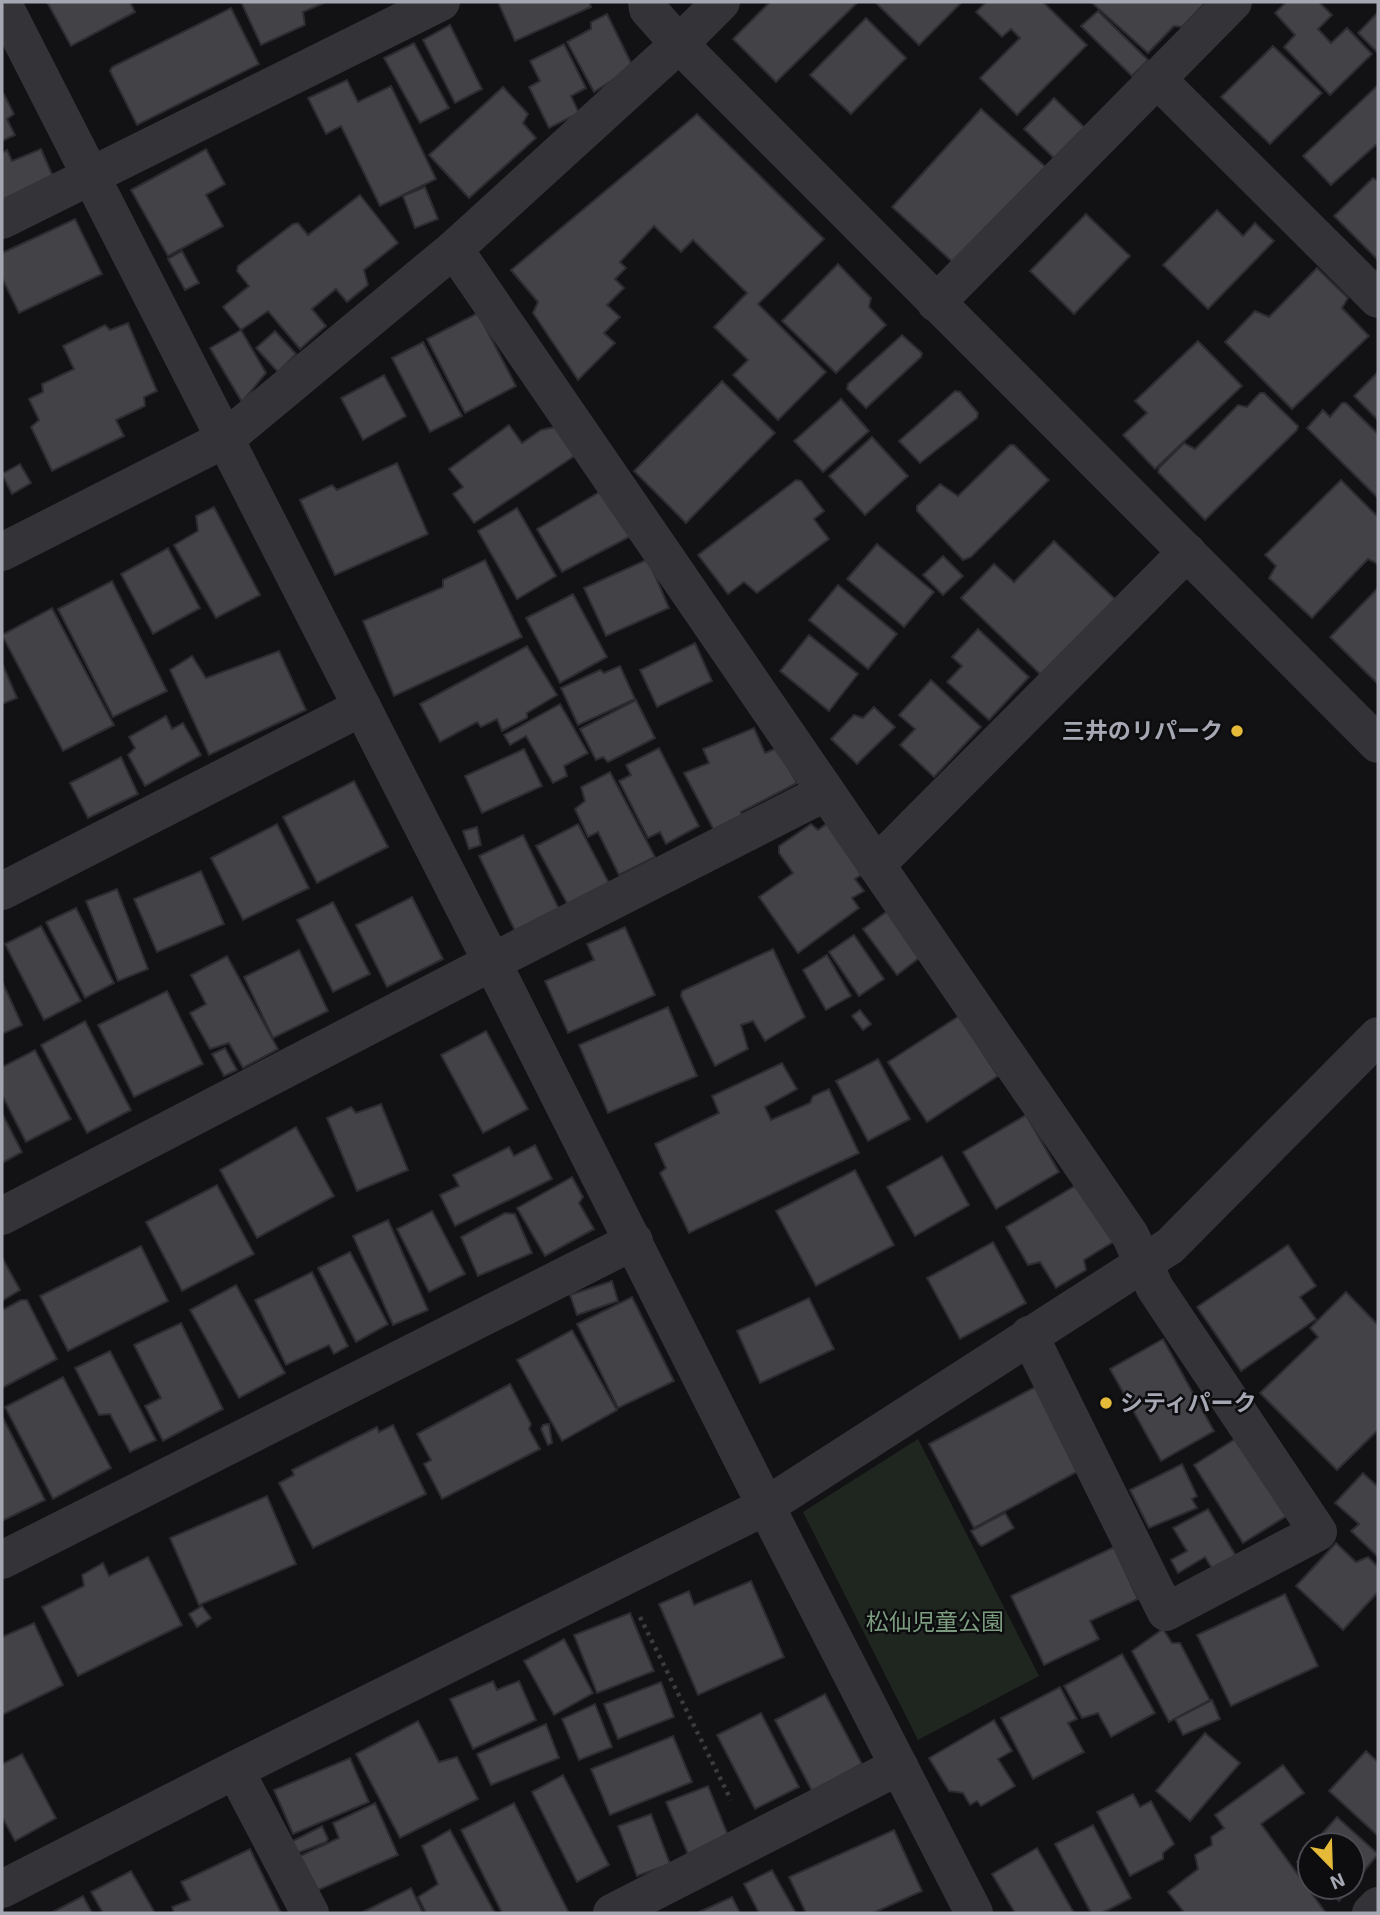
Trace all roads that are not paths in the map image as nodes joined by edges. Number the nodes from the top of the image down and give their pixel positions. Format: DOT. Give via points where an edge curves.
graph roads {
  1 [pos="2,2"];
  2 [pos="441,2"];
  3 [pos="647,2"];
  4 [pos="721,2"];
  5 [pos="1233,2"];
  6 [pos="679,44"];
  7 [pos="1156,78"];
  8 [pos="90,175"];
  9 [pos="2,220"];
  10 [pos="454,249"];
  11 [pos="1378,299"];
  12 [pos="936,303"];
  13 [pos="225,439"];
  14 [pos="2,552"];
  15 [pos="1187,552"];
  16 [pos="362,706"];
  17 [pos="1378,744"];
  18 [pos="826,792"];
  19 [pos="876,865"];
  20 [pos="2,891"];
  21 [pos="492,961"];
  22 [pos="1378,1036"];
  23 [pos="2,1216"];
  24 [pos="634,1241"];
  25 [pos="1145,1264"];
  26 [pos="1029,1335"];
  27 [pos="766,1506"];
  28 [pos="2,1560"];
  29 [pos="899,1766"];
  30 [pos="235,1769"];
  31 [pos="2,1889"];
  32 [pos="1378,1906"];
  33 [pos="310,1913"];
  34 [pos="612,1913"];
  35 [pos="974,1913"];
  36 [pos="1371,1913"];
  1 -- 8 [label="street"];
  2 -- 8 [label="street"];
  3 -- 6 [label="street"];
  4 -- 6 [label="street"];
  5 -- 7 [label="street"];
  6 -- 10 [label="street"];
  6 -- 12 [label="street"];
  7 -- 11 [label="street"];
  7 -- 12 [label="street"];
  8 -- 9 [label="street"];
  8 -- 13 [label="street"];
  10 -- 13 [label="street"];
  10 -- 18 [label="street"];
  12 -- 15 [label="street"];
  13 -- 14 [label="street"];
  13 -- 16 [label="street"];
  15 -- 17 [label="street"];
  15 -- 19 [label="street"];
  16 -- 20 [label="street"];
  16 -- 21 [label="street"];
  18 -- 19 [label="street"];
  18 -- 21 [label="street"];
  19 -- 25 [label="street" via="1130,1235"];
  21 -- 23 [label="street"];
  21 -- 24 [label="street"];
  22 -- 25 [label="street" via="1170,1246"];
  24 -- 27 [label="street"];
  24 -- 28 [label="street"];
  25 -- 26 [label="street"];
  25 -- 26 [label="street" via="1155,1288 1318,1532 1166,1612"];
  26 -- 27 [label="street"];
  27 -- 29 [label="street"];
  27 -- 30 [label="street"];
  29 -- 34 [label="street"];
  29 -- 35 [label="street"];
  30 -- 31 [label="street"];
  30 -- 33 [label="street"];
  32 -- 36 [label="street"];
}
